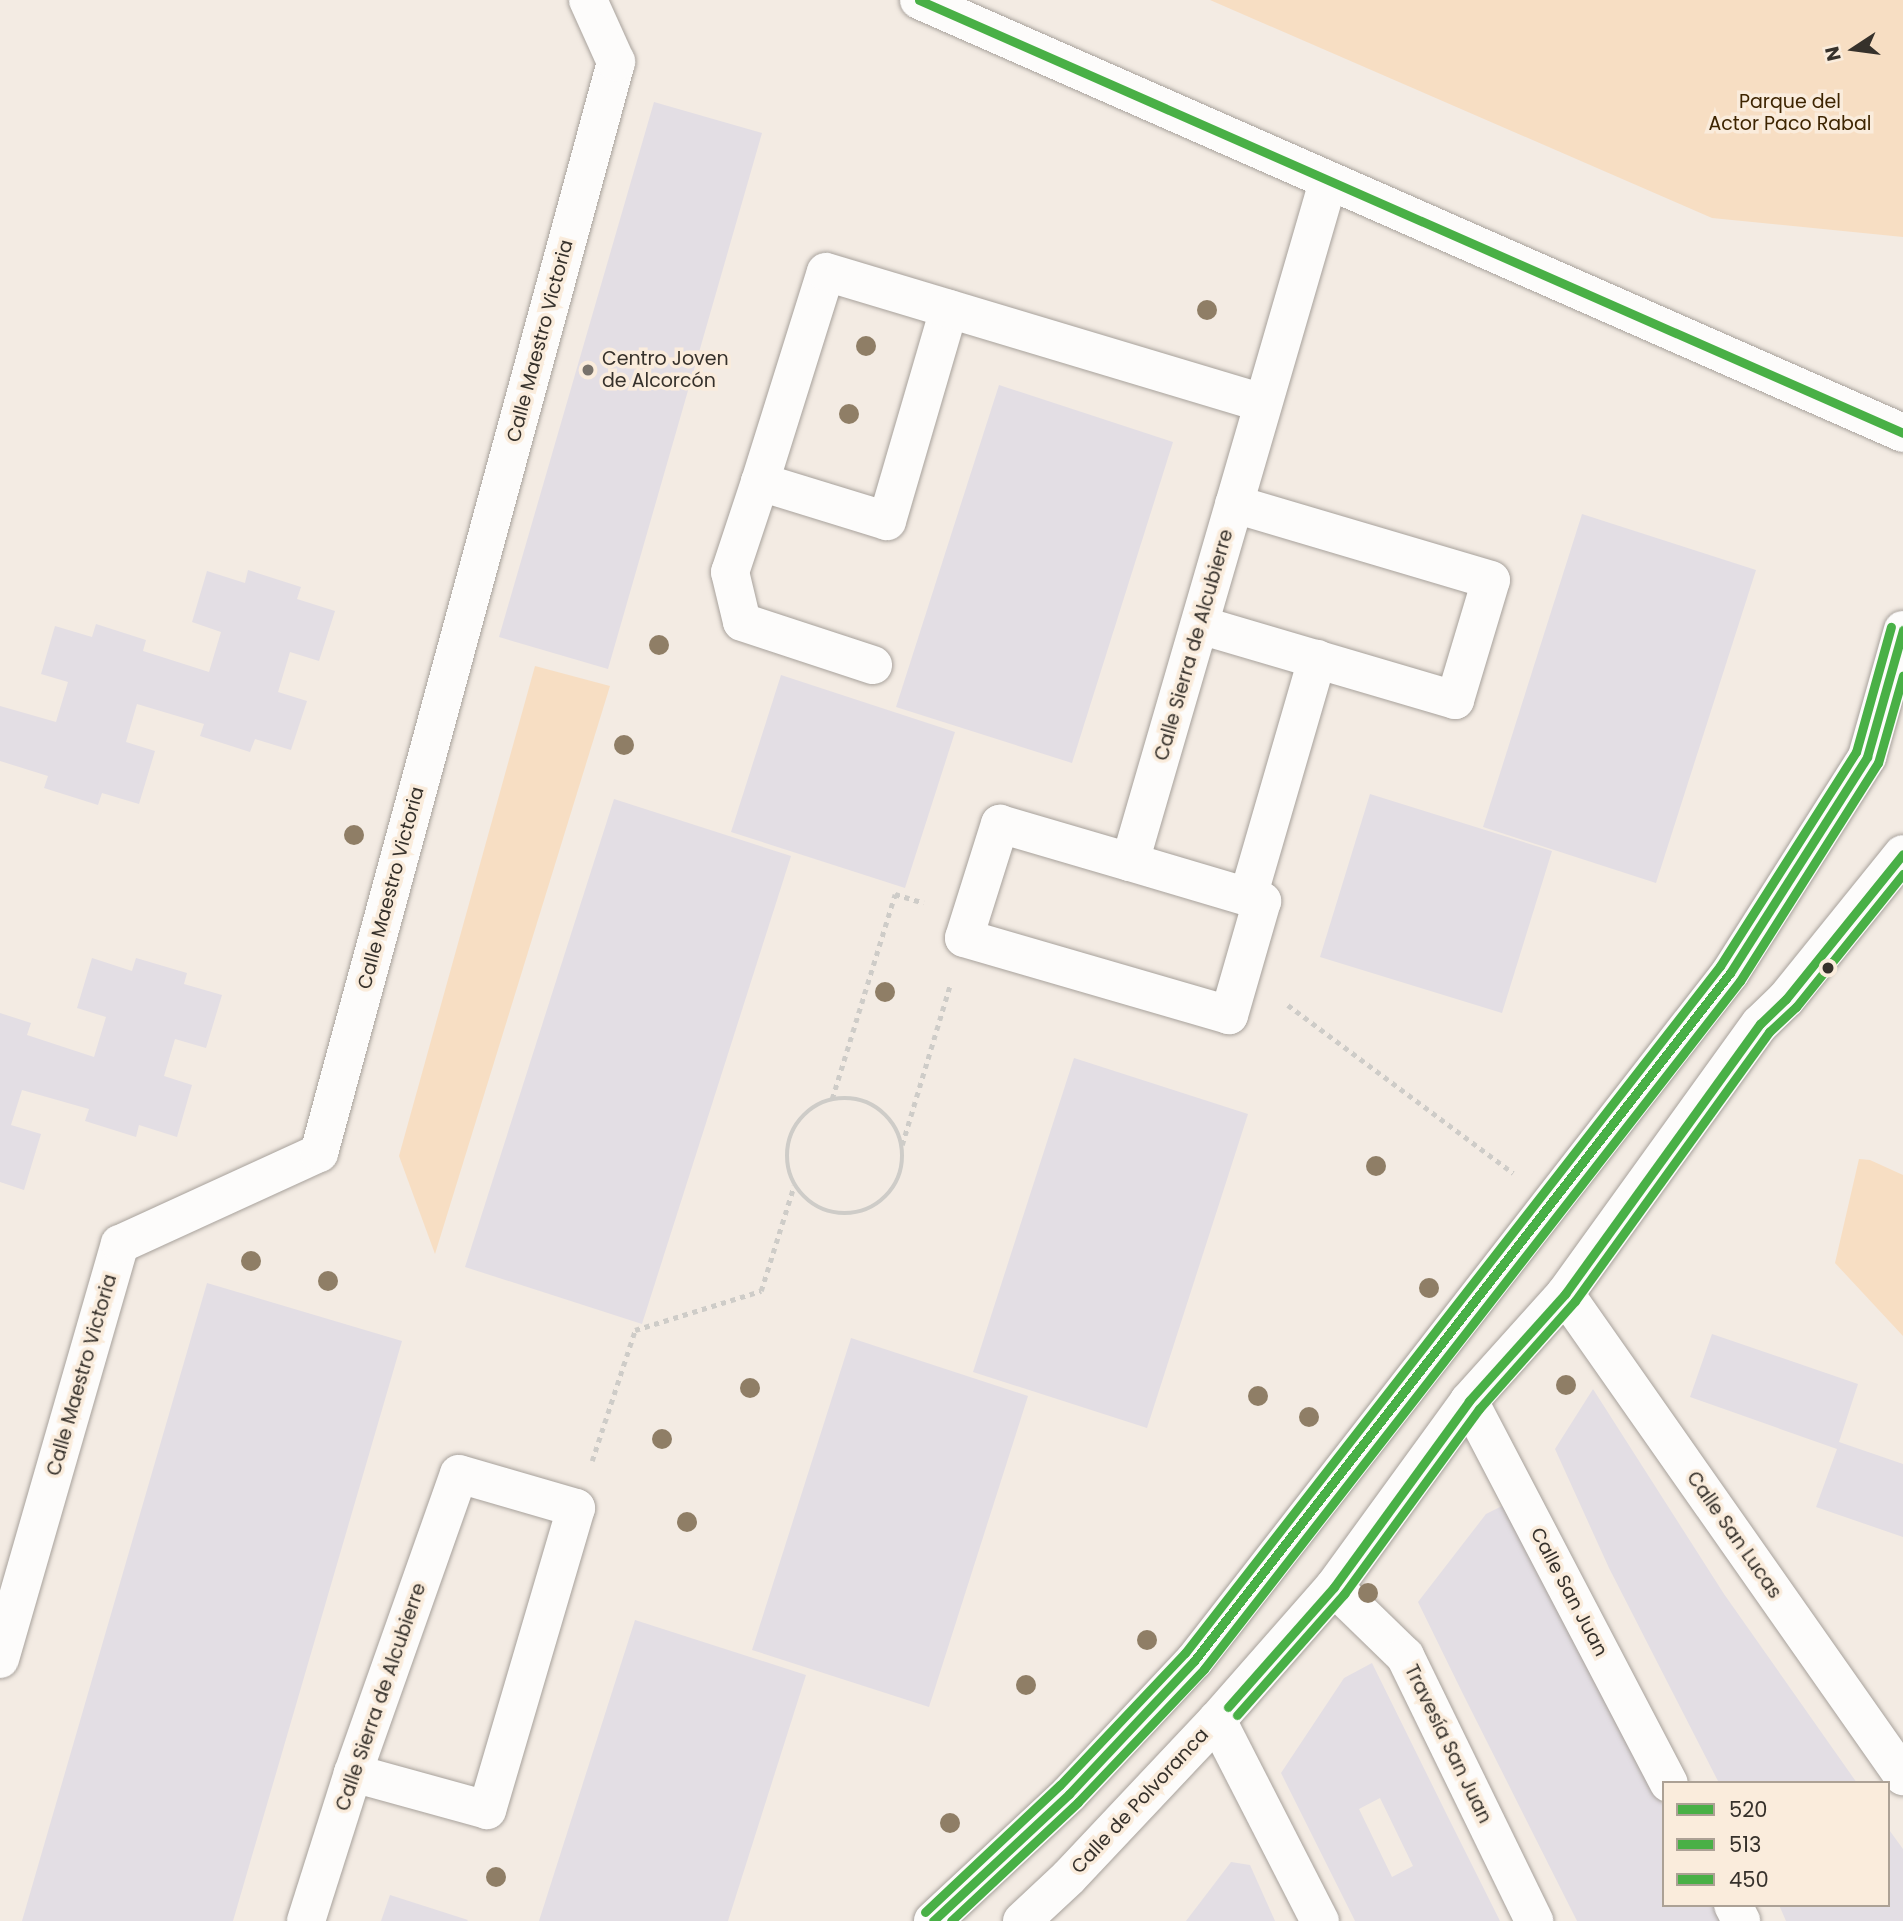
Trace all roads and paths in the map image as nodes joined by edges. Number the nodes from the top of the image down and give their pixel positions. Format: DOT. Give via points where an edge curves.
graph roads {
  1 [pos="588,0"];
  2 [pos="919,0"];
  3 [pos="1328,182"];
  4 [pos="949,309"];
  5 [pos="1263,403"];
  6 [pos="1903,433"];
  7 [pos="760,482"];
  8 [pos="1234,504"];
  9 [pos="1200,625"];
  10 [pos="1903,630"];
  11 [pos="1317,659"];
  12 [pos="873,665"];
  13 [pos="1903,854"];
  14 [pos="1130,862"];
  15 [pos="895,894"];
  16 [pos="1248,897"];
  17 [pos="964,938"];
  18 [pos="1288,1005"];
  19 [pos="832,1099"];
  20 [pos="902,1146"];
  21 [pos="1517,1175"];
  22 [pos="794,1186"];
  23 [pos="1565,1294"];
  24 [pos="1469,1401"];
  25 [pos="576,1508"];
  26 [pos="1334,1587"];
  27 [pos="0,1659"];
  28 [pos="1217,1720"];
  29 [pos="353,1773"];
  30 [pos="1903,1776"];
  31 [pos="1668,1781"];
  32 [pos="1069,1877"];
  33 [pos="306,1921"];
  34 [pos="933,1921"];
  35 [pos="1022,1921"];
  36 [pos="1068,1921"];
  37 [pos="1320,1921"];
  38 [pos="1534,1921"];
  1 -- 27 [label="street, Calle Maestro Victoria" via="616,62 319,1153 120,1244"];
  2 -- 3 [label="street"];
  3 -- 5 [label="street, Calle Sierra de Alcubierre"];
  3 -- 6 [label="street"];
  4 -- 5 [label="street"];
  4 -- 7 [label="street" via="826,272"];
  4 -- 7 [label="street" via="887,520"];
  5 -- 8 [label="street, Calle Sierra de Alcubierre"];
  7 -- 12 [label="street" via="730,572 742,622"];
  8 -- 9 [label="street, Calle Sierra de Alcubierre"];
  8 -- 11 [label="street" via="1491,580 1455,700"];
  9 -- 11 [label="street"];
  9 -- 14 [label="street, Calle Sierra de Alcubierre"];
  10 -- 34 [label="street" via="1867,757 1730,973 1194,1661 1069,1794"];
  11 -- 16 [label="street"];
  13 -- 23 [label="street, Calle de Polvoranca" via="1786,999 1760,1024"];
  14 -- 16 [label="street"];
  14 -- 17 [label="street" via="1000,824"];
  15 -- 19 [label="path"];
  16 -- 17 [label="street" via="1262,901 1229,1016"];
  17 -- 20 [label="path"];
  18 -- 21 [label="path"];
  19 -- 20 [label="path" via="868,1102 895,1127"];
  19 -- 22 [label="path" via="808,1111 792,1133 787,1150"];
  20 -- 22 [label="path" via="902,1166 895,1185 865,1211 845,1215 825,1211 807,1201"];
  22 -- 25 [label="path" via="761,1292 635,1330"];
  23 -- 24 [label="street, Calle de Polvoranca"];
  23 -- 30 [label="street, Calle San Lucas"];
  24 -- 26 [label="street, Calle de Polvoranca"];
  24 -- 31 [label="street, Calle San Juan"];
  25 -- 29 [label="street, Calle Sierra de Alcubierre" via="458,1474"];
  25 -- 29 [label="street" via="487,1811"];
  26 -- 28 [label="street, Calle de Polvoranca"];
  26 -- 38 [label="street, Travesía San Juan" via="1405,1656"];
  28 -- 32 [label="street, Calle de Polvoranca"];
  28 -- 37 [label="street"];
  29 -- 33 [label="street, Calle Sierra de Alcubierre"];
  32 -- 35 [label="street, Calle de Polvoranca"];
  32 -- 36 [label="street"];
}
